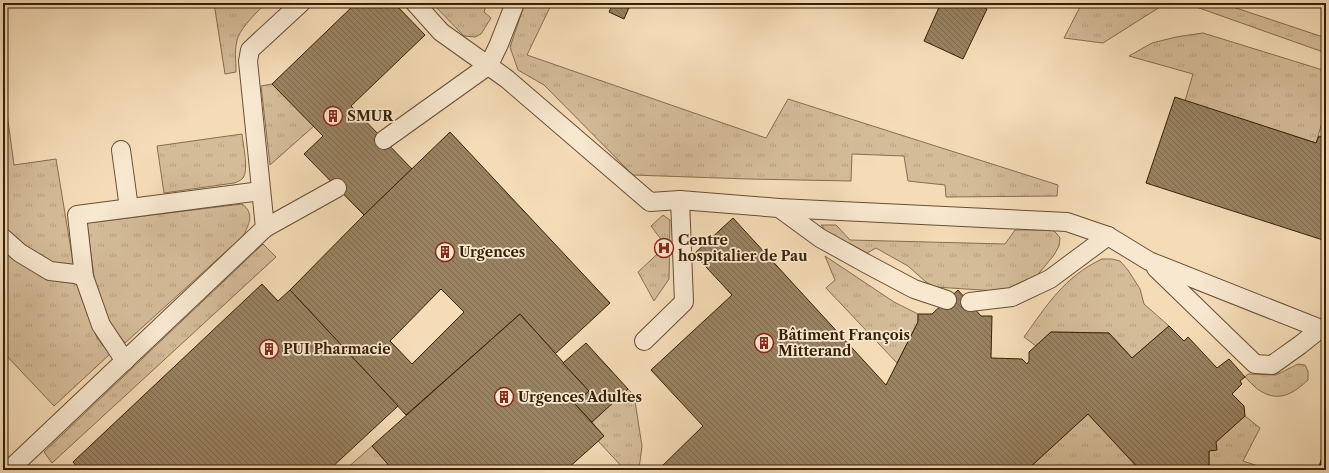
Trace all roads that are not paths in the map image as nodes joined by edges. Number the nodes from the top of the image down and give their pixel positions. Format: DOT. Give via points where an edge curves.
graph roads {
  1 [pos="301,3"];
  2 [pos="414,3"];
  3 [pos="515,3"];
  4 [pos="489,65"];
  5 [pos="384,140"];
  6 [pos="121,150"];
  7 [pos="337,188"];
  8 [pos="261,191"];
  9 [pos="680,200"];
  10 [pos="129,208"];
  11 [pos="779,208"];
  12 [pos="265,228"];
  13 [pos="1108,236"];
  14 [pos="3,238"];
  15 [pos="1150,261"];
  16 [pos="84,277"];
  17 [pos="947,300"];
  18 [pos="970,302"];
  19 [pos="1323,330"];
  20 [pos="644,341"];
  21 [pos="125,361"];
  22 [pos="9,470"];
  1 -- 8 [label="lane" via="250,50 248,61"];
  2 -- 4 [label="lane" via="441,32"];
  3 -- 4 [label="lane"];
  4 -- 5 [label="lane"];
  4 -- 9 [label="lane" via="650,202"];
  6 -- 10 [label="lane"];
  7 -- 12 [label="lane"];
  8 -- 10 [label="lane"];
  8 -- 12 [label="lane"];
  9 -- 11 [label="lane"];
  9 -- 20 [label="lane" via="684,302"];
  10 -- 16 [label="lane" via="77,215"];
  11 -- 13 [label="lane" via="1067,222"];
  11 -- 17 [label="lane" via="820,238 867,264 914,289"];
  12 -- 21 [label="lane"];
  13 -- 15 [label="lane"];
  13 -- 18 [label="lane" via="1050,280 1012,297"];
  14 -- 16 [label="lane" via="20,253 50,271"];
  15 -- 19 [label="lane"];
  15 -- 19 [label="lane" via="1255,364 1272,365"];
  16 -- 21 [label="lane" via="101,325"];
  21 -- 22 [label="lane"];
}
